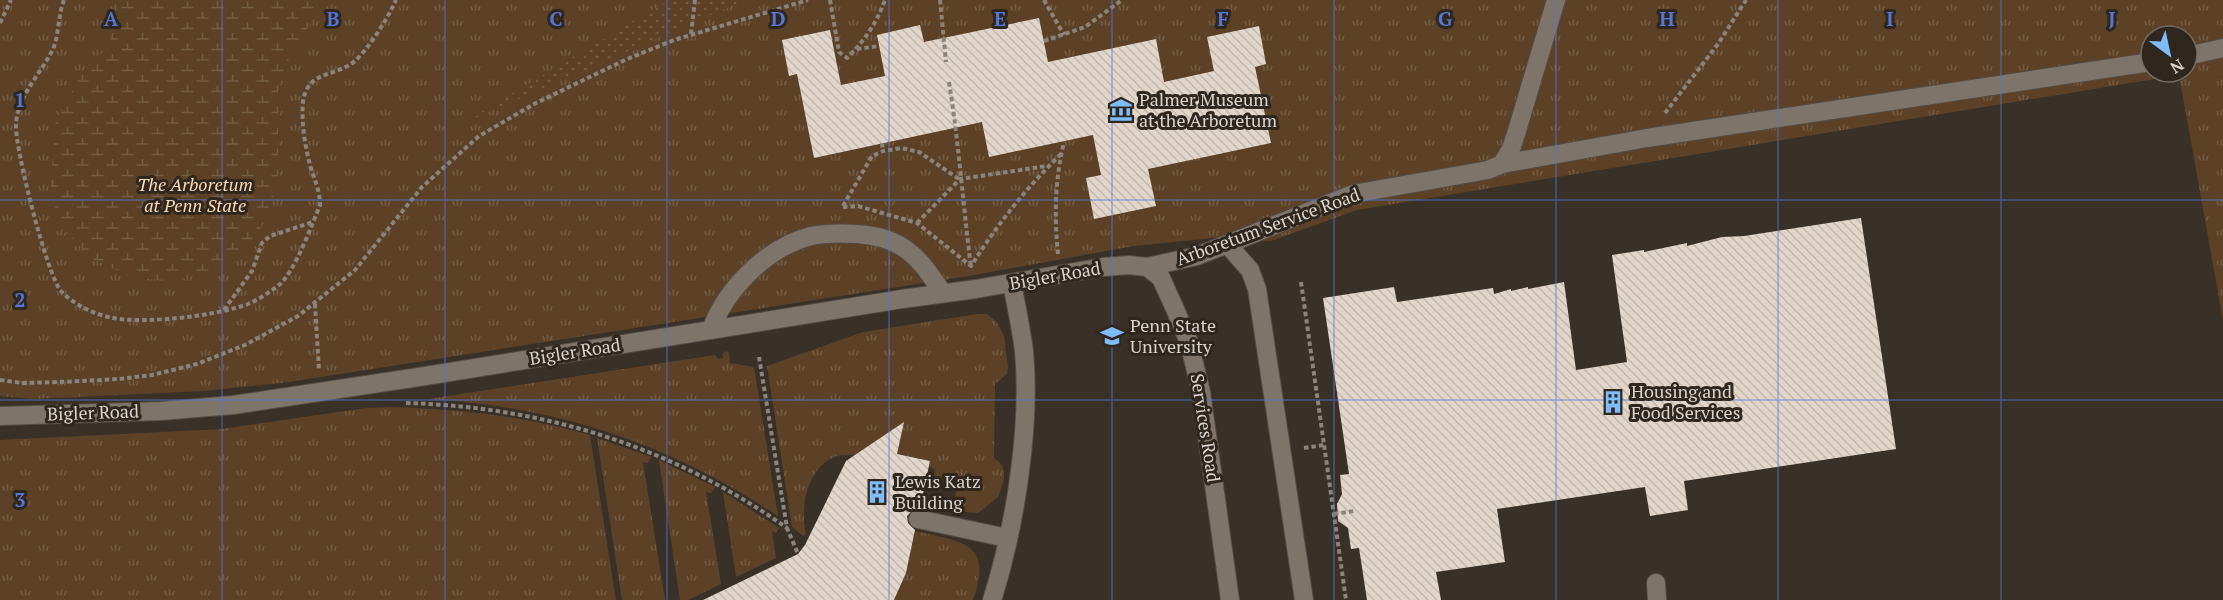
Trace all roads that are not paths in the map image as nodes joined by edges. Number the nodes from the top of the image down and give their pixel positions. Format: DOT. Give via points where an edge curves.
graph roads {
  1 [pos="1556,0"];
  2 [pos="2223,48"];
  3 [pos="2199,53"];
  4 [pos="2139,64"];
  5 [pos="1502,164"];
  6 [pos="1227,244"];
  7 [pos="1147,267"];
  8 [pos="1012,283"];
  9 [pos="943,293"];
  10 [pos="711,330"];
  11 [pos="0,416"];
  12 [pos="918,519"];
  13 [pos="1007,538"];
  14 [pos="992,600"];
  15 [pos="1230,600"];
  16 [pos="1304,600"];
  1 -- 5 [label="street" via="1516,134"];
  2 -- 3 [label="street"];
  4 -- 5 [label="street, Arboretum Service Road" via="1647,138"];
  5 -- 6 [label="street, Arboretum Service Road" via="1460,176 1353,194"];
  6 -- 7 [label="street, Arboretum Service Road" via="1197,256"];
  6 -- 16 [label="street" via="1250,270 1257,289"];
  7 -- 8 [label="street, Bigler Road" via="1103,267"];
  7 -- 15 [label="street, Services Road" via="1161,278 1189,342"];
  8 -- 9 [label="street, Bigler Road"];
  8 -- 13 [label="street" via="1024,350 1025,399 1019,477"];
  9 -- 10 [label="street, Bigler Road"];
  9 -- 10 [label="street" via="908,250 894,242 869,234 842,232 812,236 770,256 745,278 717,312"];
  10 -- 11 [label="street, Bigler Road" via="233,405"];
  12 -- 13 [label="street"];
  13 -- 14 [label="street"];
}
